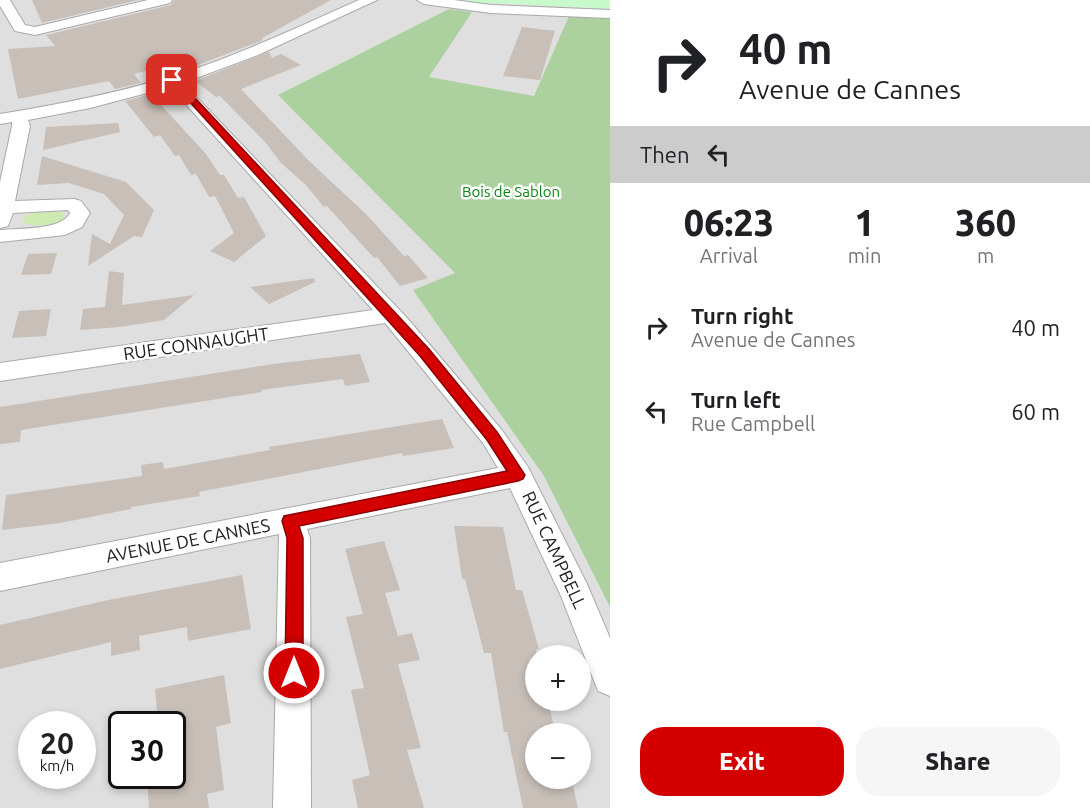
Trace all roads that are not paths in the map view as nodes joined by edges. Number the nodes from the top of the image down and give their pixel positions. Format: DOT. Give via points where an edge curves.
graph roads {
  1 [pos="3,0"];
  2 [pos="165,0"];
  3 [pos="370,0"];
  4 [pos="424,0"];
  5 [pos="610,14"];
  6 [pos="172,80"];
  7 [pos="20,116"];
  8 [pos="0,119"];
  9 [pos="2,217"];
  10 [pos="0,236"];
  11 [pos="391,315"];
  12 [pos="0,372"];
  13 [pos="518,475"];
  14 [pos="290,521"];
  15 [pos="0,577"];
  16 [pos="610,679"];
  17 [pos="292,808"];
  1 -- 2 [label="street" via="20,28 34,31"];
  3 -- 6 [label="street" via="235,59"];
  4 -- 5 [label="street" via="491,9"];
  6 -- 7 [label="street"];
  6 -- 11 [label="street, RUE CAMPBELL"];
  7 -- 8 [label="street"];
  7 -- 9 [label="street"];
  9 -- 10 [label="street" via="58,204 74,205 80,213 75,223 57,231"];
  11 -- 12 [label="street, RUE CONNAUGHT"];
  11 -- 13 [label="street, RUE CAMPBELL" via="492,436"];
  13 -- 14 [label="street, AVENUE DE CANNES"];
  13 -- 16 [label="street, RUE CAMPBELL" via="576,594"];
  14 -- 15 [label="street, AVENUE DE CANNES"];
  14 -- 17 [label="street" via="295,538"];
}
